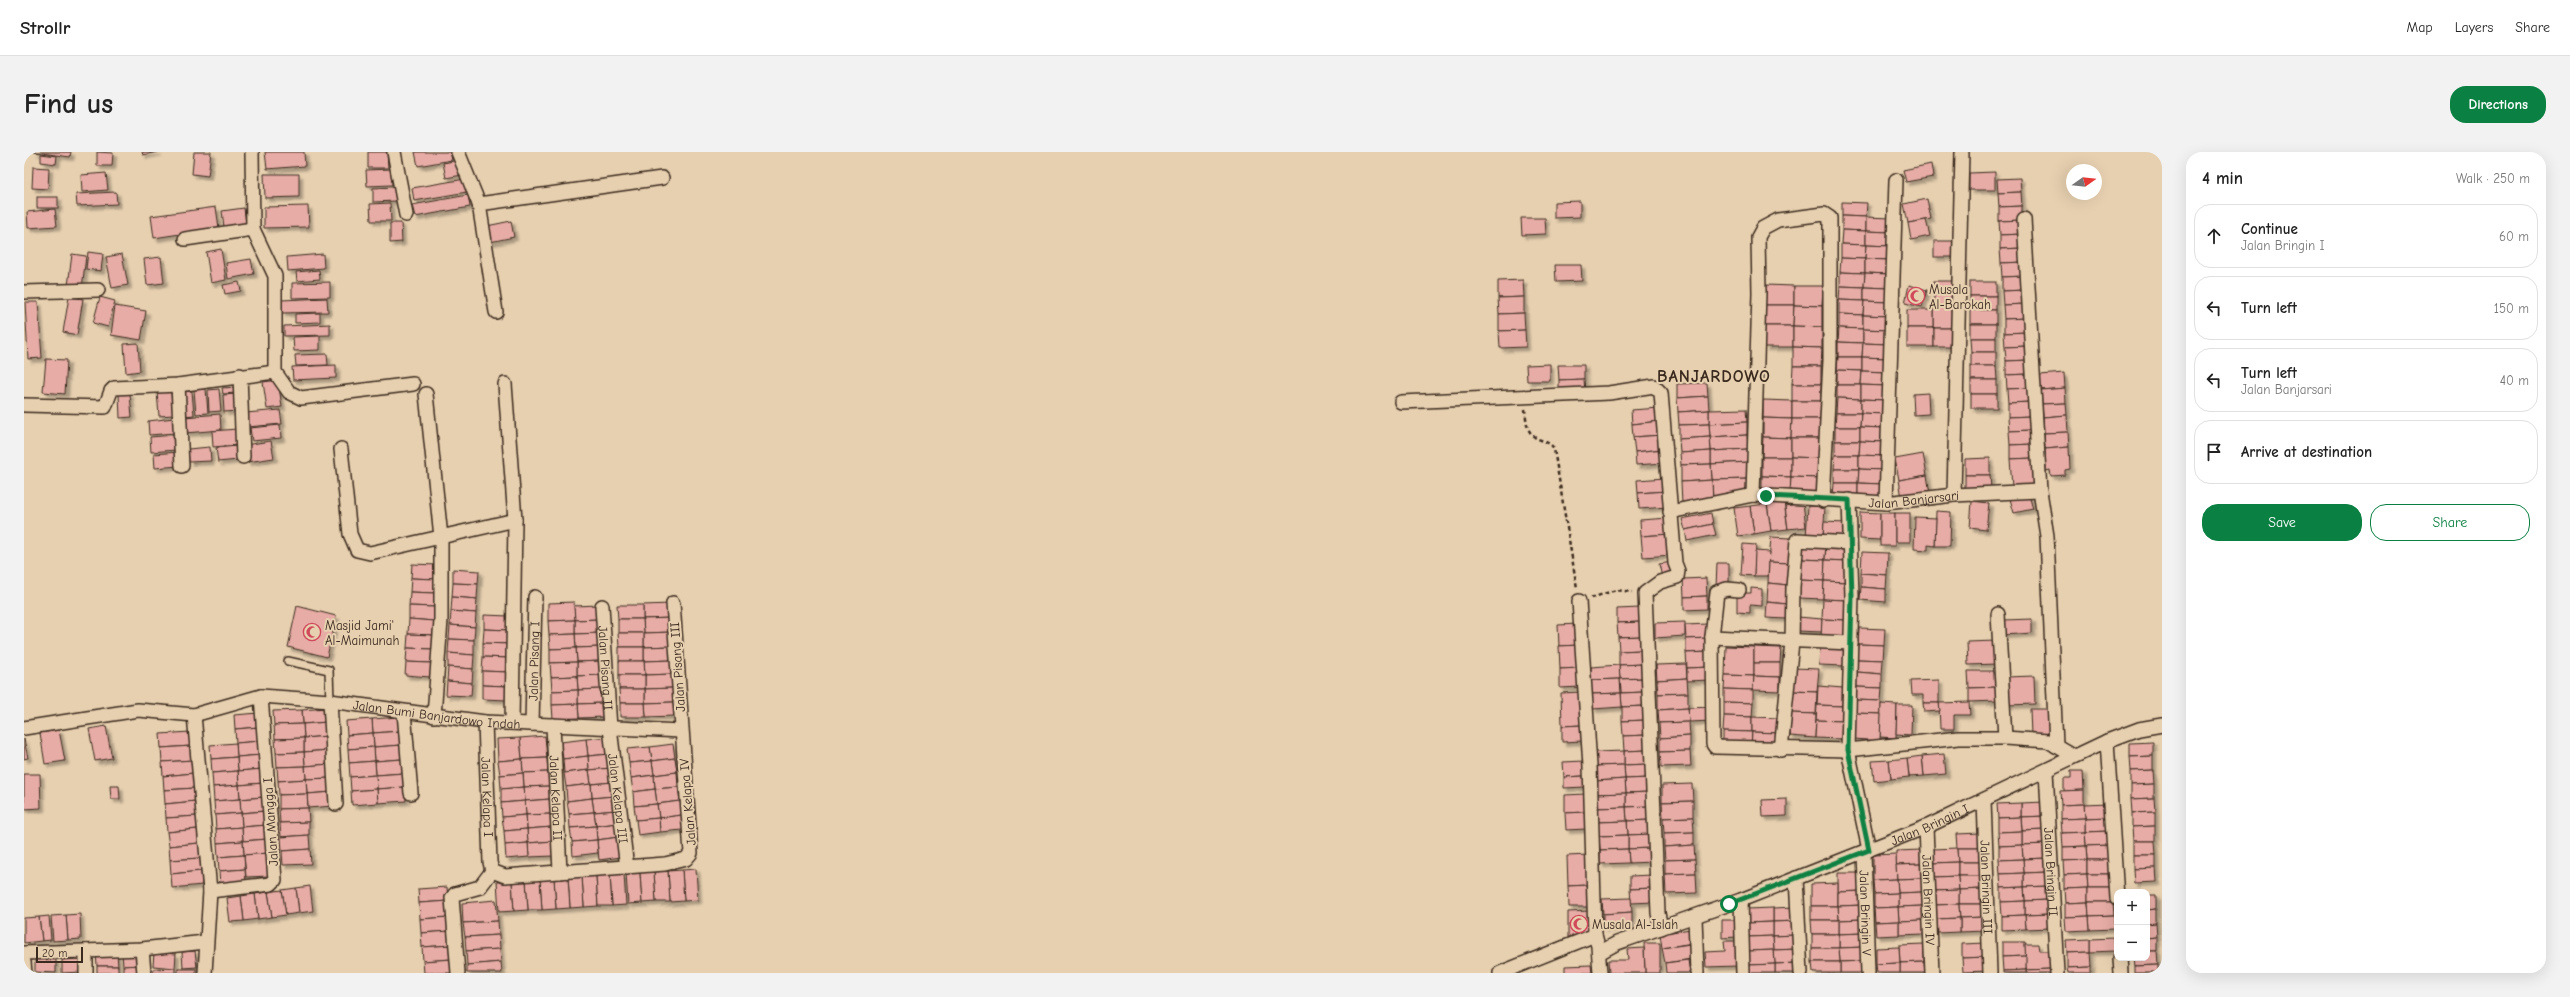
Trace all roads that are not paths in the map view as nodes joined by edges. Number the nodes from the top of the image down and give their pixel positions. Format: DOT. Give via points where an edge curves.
graph roads {
  1 [pos="252,152"];
  2 [pos="394,152"];
  3 [pos="458,152"];
  4 [pos="1962,152"];
  5 [pos="662,178"];
  6 [pos="1896,180"];
  7 [pos="479,204"];
  8 [pos="406,215"];
  9 [pos="2024,219"];
  10 [pos="253,229"];
  11 [pos="185,240"];
  12 [pos="98,290"];
  13 [pos="24,292"];
  14 [pos="496,312"];
  15 [pos="275,372"];
  16 [pos="240,375"];
  17 [pos="412,384"];
  18 [pos="505,384"];
  19 [pos="178,385"];
  20 [pos="426,394"];
  21 [pos="1401,402"];
  22 [pos="24,405"];
  23 [pos="341,449"];
  24 [pos="243,457"];
  25 [pos="182,466"];
  26 [pos="2040,491"];
  27 [pos="1753,495"];
  28 [pos="1954,495"];
  29 [pos="1823,500"];
  30 [pos="1849,500"];
  31 [pos="1886,503"];
  32 [pos="1670,512"];
  33 [pos="514,520"];
  34 [pos="441,537"];
  35 [pos="1850,543"];
  36 [pos="1739,590"];
  37 [pos="535,597"];
  38 [pos="1579,601"];
  39 [pos="673,603"];
  40 [pos="602,606"];
  41 [pos="1998,614"];
  42 [pos="1712,637"];
  43 [pos="1792,642"];
  44 [pos="1851,643"];
  45 [pos="288,661"];
  46 [pos="261,696"];
  47 [pos="330,701"];
  48 [pos="404,712"];
  49 [pos="194,715"];
  50 [pos="434,716"];
  51 [pos="485,722"];
  52 [pos="512,723"];
  53 [pos="532,724"];
  54 [pos="552,725"];
  55 [pos="2162,725"];
  56 [pos="24,728"];
  57 [pos="610,728"];
  58 [pos="681,731"];
  59 [pos="2005,738"];
  60 [pos="2108,741"];
  61 [pos="2056,746"];
  62 [pos="1781,750"];
  63 [pos="1848,750"];
  64 [pos="2074,756"];
  65 [pos="2046,771"];
  66 [pos="411,792"];
  67 [pos="1984,800"];
  68 [pos="336,804"];
  69 [pos="1926,827"];
  70 [pos="1867,851"];
  71 [pos="627,868"];
  72 [pos="492,871"];
  73 [pos="560,872"];
  74 [pos="1796,878"];
  75 [pos="2116,889"];
  76 [pos="210,891"];
  77 [pos="1741,900"];
  78 [pos="1695,917"];
  79 [pos="1660,922"];
  80 [pos="205,942"];
  81 [pos="1597,943"];
  82 [pos="142,949"];
  83 [pos="86,951"];
  84 [pos="24,953"];
  85 [pos="2120,961"];
  86 [pos="24,962"];
  87 [pos="25,973"];
  88 [pos="86,973"];
  89 [pos="144,973"];
  90 [pos="205,973"];
  91 [pos="458,973"];
  92 [pos="1500,973"];
  93 [pos="1600,973"];
  94 [pos="1697,973"];
  95 [pos="1742,973"];
  96 [pos="1801,973"];
  97 [pos="1868,973"];
  98 [pos="1932,973"];
  99 [pos="1990,973"];
  100 [pos="2057,973"];
  101 [pos="2121,973"];
  1 -- 10 [label="street"];
  2 -- 8 [label="street"];
  3 -- 7 [label="street"];
  4 -- 28 [label="street"];
  5 -- 7 [label="street"];
  6 -- 31 [label="street"];
  7 -- 14 [label="street"];
  9 -- 26 [label="street"];
  10 -- 11 [label="street"];
  10 -- 15 [label="street" via="275,276"];
  12 -- 13 [label="street"];
  15 -- 16 [label="street"];
  15 -- 17 [label="street" via="289,392 301,398"];
  16 -- 19 [label="street"];
  16 -- 24 [label="street"];
  18 -- 33 [label="street"];
  19 -- 22 [label="street" via="113,389 105,407"];
  19 -- 25 [label="street"];
  20 -- 34 [label="street"];
  21 -- 32 [label="street" via="1609,393 1657,387 1662,400"];
  23 -- 34 [label="street" via="350,534 357,550 370,553"];
  26 -- 28 [label="street, Jalan Banjarsari"];
  26 -- 61 [label="street" via="2047,536"];
  27 -- 29 [label="street, Jalan Banjarsari"];
  27 -- 29 [label="street" via="1759,292 1758,237 1763,228 1778,220 1824,214 1830,218 1830,360"];
  27 -- 32 [label="street, Jalan Banjarsari"];
  28 -- 31 [label="street, Jalan Banjarsari"];
  29 -- 30 [label="street, Jalan Banjarsari"];
  30 -- 31 [label="street, Jalan Banjarsari"];
  30 -- 35 [label="street, Jalan Bringin V"];
  32 -- 79 [label="street" via="1677,577 1660,582 1645,593"];
  33 -- 34 [label="street"];
  33 -- 52 [label="street"];
  34 -- 50 [label="street" via="441,620"];
  35 -- 43 [label="street" via="1798,540 1793,588"];
  35 -- 44 [label="street, Jalan Bringin V"];
  36 -- 42 [label="street" via="1727,589 1717,592"];
  37 -- 53 [label="street, Jalan Pisang I"];
  38 -- 81 [label="street" via="1590,766"];
  39 -- 58 [label="street, Jalan Pisang III"];
  40 -- 57 [label="street, Jalan Pisang II"];
  41 -- 59 [label="street"];
  42 -- 43 [label="street"];
  42 -- 62 [label="street" via="1714,746"];
  43 -- 44 [label="street"];
  43 -- 62 [label="street"];
  44 -- 63 [label="street, Jalan Bringin V"];
  45 -- 47 [label="lane" via="329,670"];
  46 -- 47 [label="street, Jalan Bumi Banjardowo Indah"];
  46 -- 49 [label="street, Jalan Bumi Banjardowo Indah"];
  46 -- 76 [label="street, Jalan Mangga I" via="275,880 271,884"];
  47 -- 48 [label="street, Jalan Bumi Banjardowo Indah"];
  47 -- 68 [label="street"];
  48 -- 50 [label="street, Jalan Bumi Banjardowo Indah"];
  48 -- 66 [label="street"];
  49 -- 56 [label="street, Jalan Bumi Banjardowo Indah" via="138,710"];
  49 -- 76 [label="street"];
  50 -- 51 [label="street, Jalan Bumi Banjardowo Indah"];
  51 -- 52 [label="street, Jalan Bumi Banjardowo Indah"];
  51 -- 72 [label="street, Jalan Kelapa I"];
  52 -- 53 [label="street, Jalan Bumi Banjardowo Indah"];
  53 -- 54 [label="street, Jalan Bumi Banjardowo Indah"];
  54 -- 57 [label="street, Jalan Bumi Banjardowo Indah"];
  54 -- 73 [label="street, Jalan Kelapa II"];
  55 -- 60 [label="street, Jalan Bringin I" via="2139,729"];
  57 -- 58 [label="street, Jalan Bumi Banjardowo Indah"];
  57 -- 71 [label="street, Jalan Kelapa III"];
  58 -- 71 [label="street, Jalan Kelapa IV" via="691,853 686,859 674,863"];
  59 -- 61 [label="street" via="2039,739"];
  59 -- 63 [label="street" via="1959,738"];
  60 -- 64 [label="street, Jalan Bringin I"];
  60 -- 75 [label="street"];
  61 -- 64 [label="street"];
  62 -- 63 [label="street"];
  63 -- 70 [label="street, Jalan Bringin V"];
  64 -- 65 [label="street, Jalan Bringin I"];
  65 -- 67 [label="street, Jalan Bringin I"];
  65 -- 100 [label="street, Jalan Bringin II"];
  67 -- 69 [label="street, Jalan Bringin I"];
  67 -- 99 [label="street, Jalan Bringin III"];
  69 -- 70 [label="street, Jalan Bringin I"];
  69 -- 98 [label="street, Jalan Bringin IV"];
  70 -- 74 [label="street, Jalan Bringin I"];
  70 -- 97 [label="street, Jalan Bringin V"];
  71 -- 73 [label="street"];
  72 -- 73 [label="street" via="505,876"];
  72 -- 91 [label="street" via="480,888 455,894 452,898"];
  74 -- 77 [label="street, Jalan Bringin I"];
  74 -- 96 [label="street"];
  76 -- 80 [label="street"];
  77 -- 78 [label="street, Jalan Bringin I"];
  77 -- 95 [label="street"];
  78 -- 79 [label="street, Jalan Bringin I"];
  78 -- 94 [label="street"];
  79 -- 81 [label="street, Jalan Bringin I" via="1617,943"];
  80 -- 82 [label="street"];
  80 -- 90 [label="street"];
  81 -- 92 [label="street, Jalan Bringin I"];
  81 -- 93 [label="street"];
  82 -- 83 [label="street"];
  82 -- 89 [label="street"];
  83 -- 84 [label="street"];
  83 -- 88 [label="street"];
  85 -- 101 [label="street"];
  86 -- 87 [label="street"];
}
